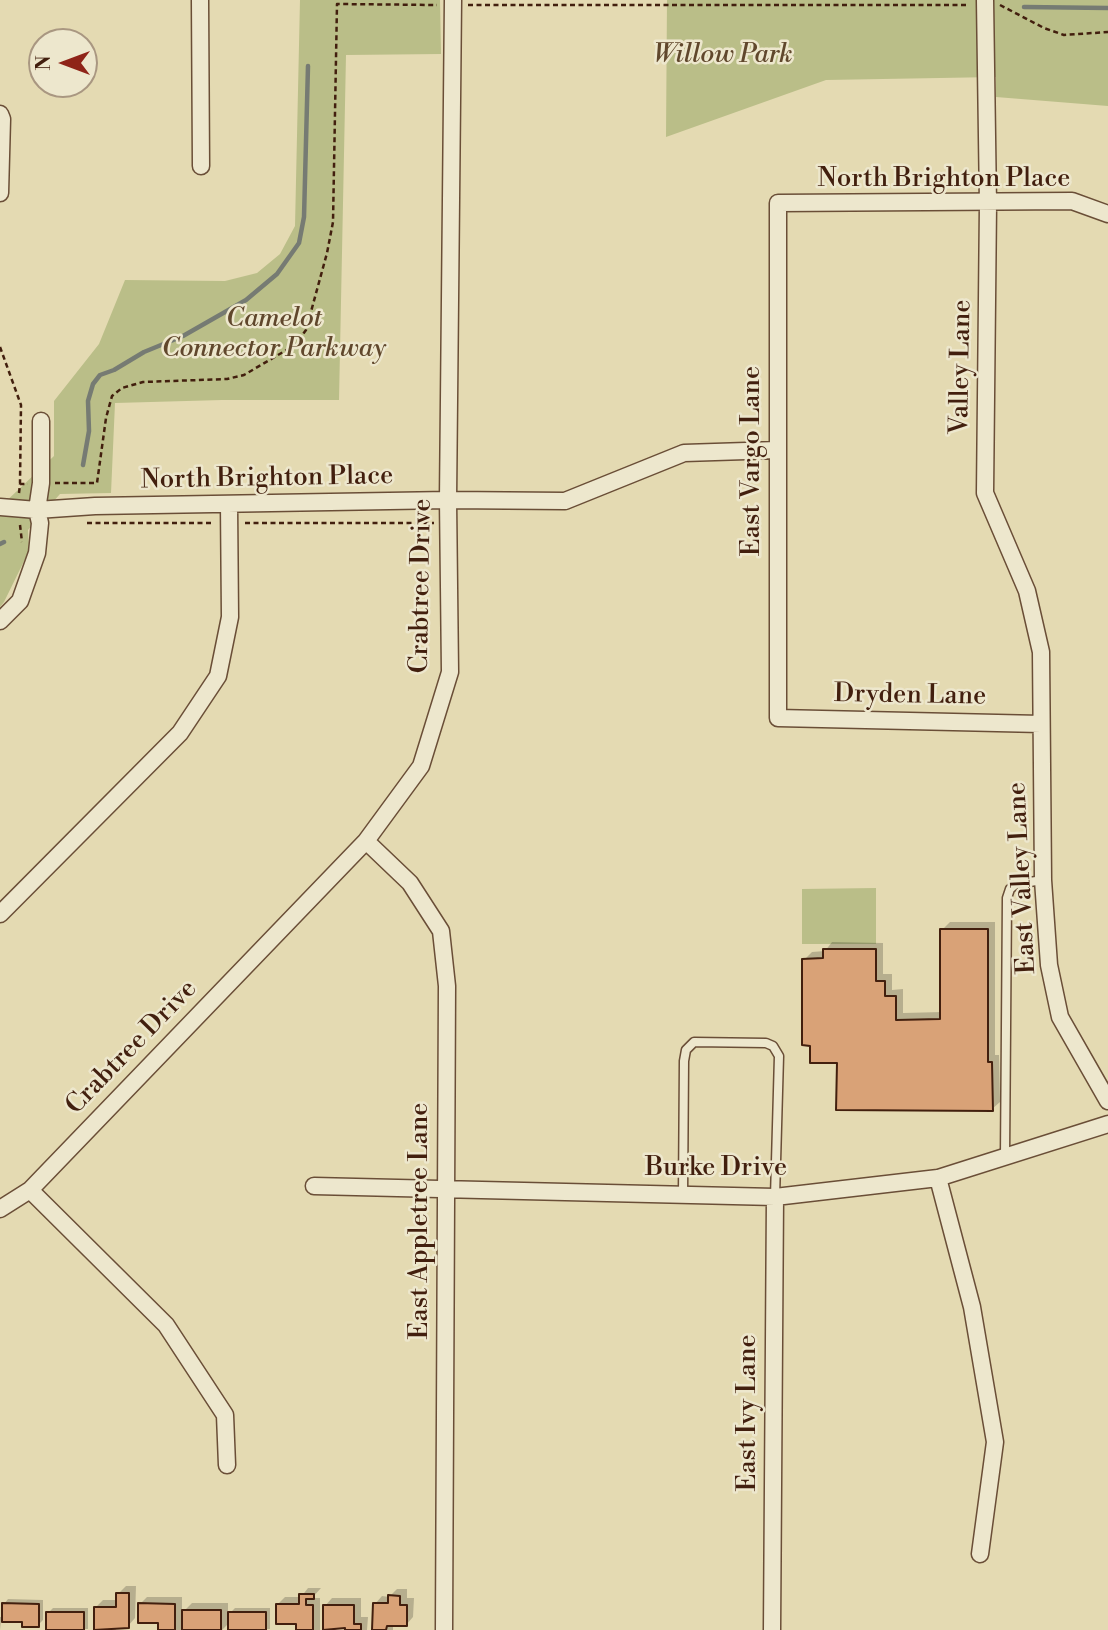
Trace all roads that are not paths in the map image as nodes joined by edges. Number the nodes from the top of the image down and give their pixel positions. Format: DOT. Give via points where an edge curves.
graph roads {
  1 [pos="200,0"];
  2 [pos="985,0"];
  3 [pos="453,3"];
  4 [pos="0,114"];
  5 [pos="201,166"];
  6 [pos="0,193"];
  7 [pos="778,203"];
  8 [pos="988,204"];
  9 [pos="1108,214"];
  10 [pos="41,421"];
  11 [pos="777,450"];
  12 [pos="448,500"];
  13 [pos="229,504"];
  14 [pos="0,507"];
  15 [pos="37,510"];
  16 [pos="0,621"];
  17 [pos="778,718"];
  18 [pos="1041,723"];
  19 [pos="366,841"];
  20 [pos="1043,880"];
  21 [pos="0,914"];
  22 [pos="1108,1101"];
  23 [pos="1108,1124"];
  24 [pos="1005,1157"];
  25 [pos="939,1178"];
  26 [pos="314,1186"];
  27 [pos="445,1189"];
  28 [pos="30,1190"];
  29 [pos="683,1195"];
  30 [pos="775,1197"];
  31 [pos="0,1209"];
  32 [pos="227,1465"];
  33 [pos="981,1554"];
  34 [pos="444,1630"];
  35 [pos="772,1630"];
  1 -- 5 [label="street"];
  2 -- 8 [label="street, Valley Lane"];
  3 -- 12 [label="street, Crabtree Drive"];
  4 -- 6 [label="street"];
  7 -- 8 [label="street, North Brighton Place"];
  7 -- 11 [label="street, East Vargo Lane"];
  8 -- 9 [label="street, North Brighton Place" via="1072,201"];
  8 -- 18 [label="street, Valley Lane" via="985,493 1027,591 1041,652"];
  10 -- 15 [label="street"];
  11 -- 12 [label="street, North Brighton Place" via="684,453 565,501"];
  11 -- 17 [label="street, East Vargo Lane"];
  12 -- 13 [label="street, North Brighton Place"];
  12 -- 19 [label="street, Crabtree Drive" via="450,672 421,766"];
  13 -- 15 [label="street, North Brighton Place"];
  13 -- 21 [label="street" via="230,617 218,676 180,733"];
  14 -- 15 [label="street, North Brighton Place"];
  15 -- 16 [label="street" via="37,553 20,601"];
  17 -- 18 [label="street, Dryden Lane"];
  18 -- 20 [label="street, East Valley Lane"];
  19 -- 27 [label="street, East Appletree Lane" via="410,883 441,931 447,986"];
  19 -- 28 [label="street, Crabtree Drive"];
  20 -- 22 [label="street, East Valley Lane" via="1049,965 1060,1017"];
  20 -- 24 [label="lane" via="1016,884 1007,898"];
  23 -- 24 [label="street, Burke Drive"];
  24 -- 25 [label="street, Burke Drive"];
  25 -- 30 [label="street, Burke Drive"];
  25 -- 33 [label="street" via="972,1307 995,1442"];
  26 -- 27 [label="street, Burke Drive"];
  27 -- 29 [label="street, Burke Drive"];
  27 -- 34 [label="street, East Appletree Lane"];
  28 -- 31 [label="street, Crabtree Drive"];
  28 -- 32 [label="street" via="166,1325 225,1415"];
  29 -- 30 [label="street, Burke Drive"];
  29 -- 30 [label="lane" via="686,1050 694,1042 766,1043 779,1056"];
  30 -- 35 [label="street, East Ivy Lane"];
}
